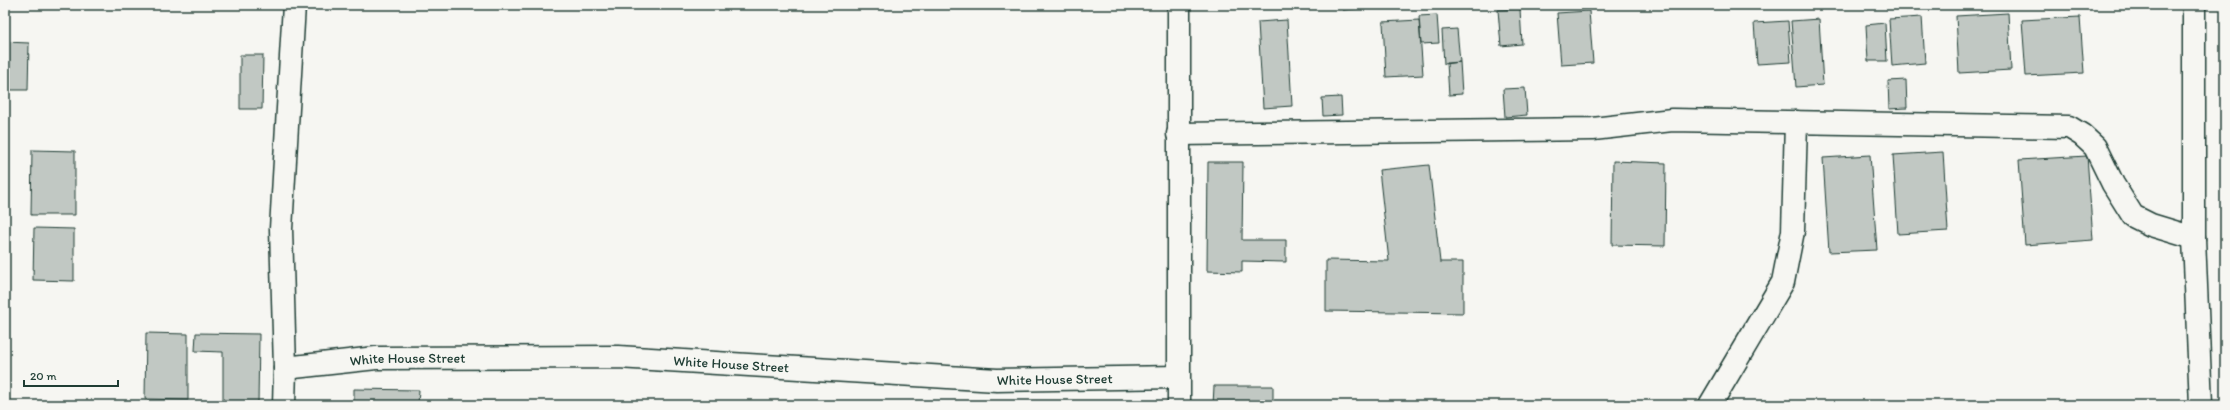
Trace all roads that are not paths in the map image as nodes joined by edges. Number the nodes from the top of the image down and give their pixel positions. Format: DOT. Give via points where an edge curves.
graph roads {
  1 [pos="294,5"];
  2 [pos="1179,5"];
  3 [pos="2194,5"];
  4 [pos="1796,122"];
  5 [pos="1178,134"];
  6 [pos="2194,238"];
  7 [pos="285,368"];
  8 [pos="1178,377"];
  9 [pos="284,405"];
  10 [pos="1179,405"];
  11 [pos="1710,405"];
  12 [pos="2201,405"];
  1 -- 7 [label="street" via="281,229"];
  2 -- 5 [label="street"];
  3 -- 6 [label="street"];
  4 -- 5 [label="street" via="1672,120 1592,129"];
  4 -- 6 [label="street" via="2069,127 2095,147 2113,184 2133,216 2151,225"];
  4 -- 11 [label="street" via="1794,231 1784,282"];
  5 -- 8 [label="street"];
  6 -- 12 [label="street"];
  7 -- 8 [label="street, White House Street" via="376,358 618,357 997,380"];
  7 -- 9 [label="street"];
  8 -- 10 [label="street"];
}
